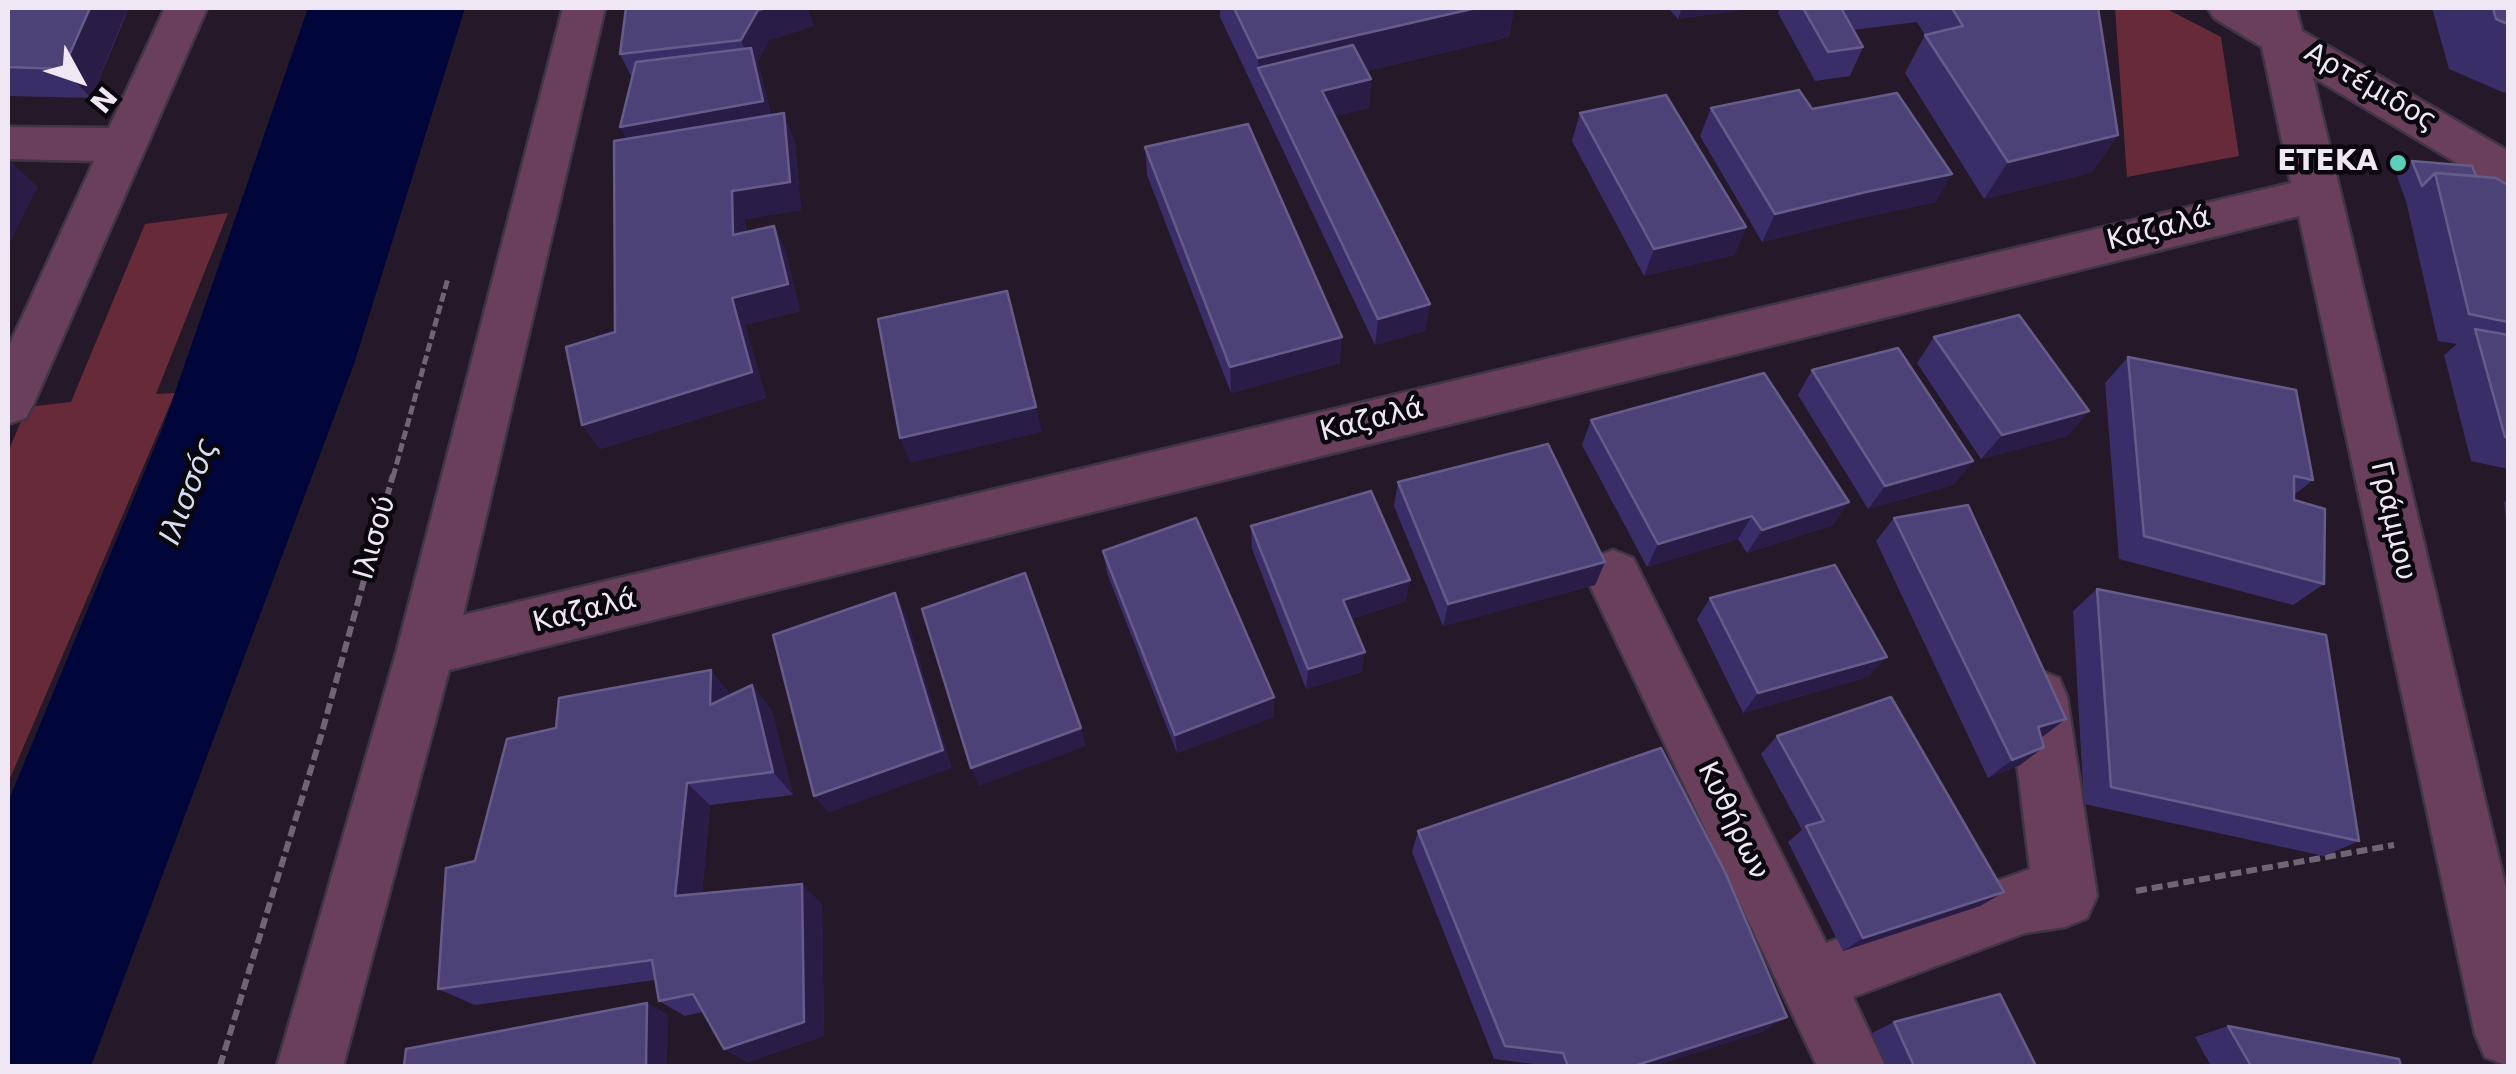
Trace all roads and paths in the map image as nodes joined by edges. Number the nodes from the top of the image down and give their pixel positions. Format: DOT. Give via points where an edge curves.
graph roads {
  1 [pos="186,8"];
  2 [pos="584,8"];
  3 [pos="2230,8"];
  4 [pos="2278,22"];
  5 [pos="8,144"];
  6 [pos="124,144"];
  7 [pos="2508,172"];
  8 [pos="2318,196"];
  9 [pos="449,276"];
  10 [pos="8,404"];
  11 [pos="1613,575"];
  12 [pos="426,650"];
  13 [pos="2038,698"];
  14 [pos="2462,831"];
  15 [pos="2065,896"];
  16 [pos="1810,980"];
  17 [pos="2508,1034"];
  18 [pos="220,1066"];
  19 [pos="310,1066"];
  20 [pos="1852,1066"];
  1 -- 6 [label="street"];
  2 -- 12 [label="street"];
  3 -- 4 [label="street, Αρτέμιδος"];
  4 -- 7 [label="street, Αρτέμιδος"];
  4 -- 8 [label="street, Γράμμου"];
  5 -- 6 [label="street"];
  6 -- 10 [label="street"];
  8 -- 12 [label="street, Καζαλά"];
  8 -- 14 [label="street, Γράμμου"];
  9 -- 18 [label="path, Ιλισού"];
  11 -- 16 [label="street, Κυθήρων"];
  12 -- 19 [label="street"];
  13 -- 15 [label="street"];
  14 -- 15 [label="path" via="2210,880"];
  14 -- 17 [label="street, Γράμμου"];
  15 -- 16 [label="street" via="2024,901"];
  16 -- 20 [label="street, Κυθήρων"];
}
